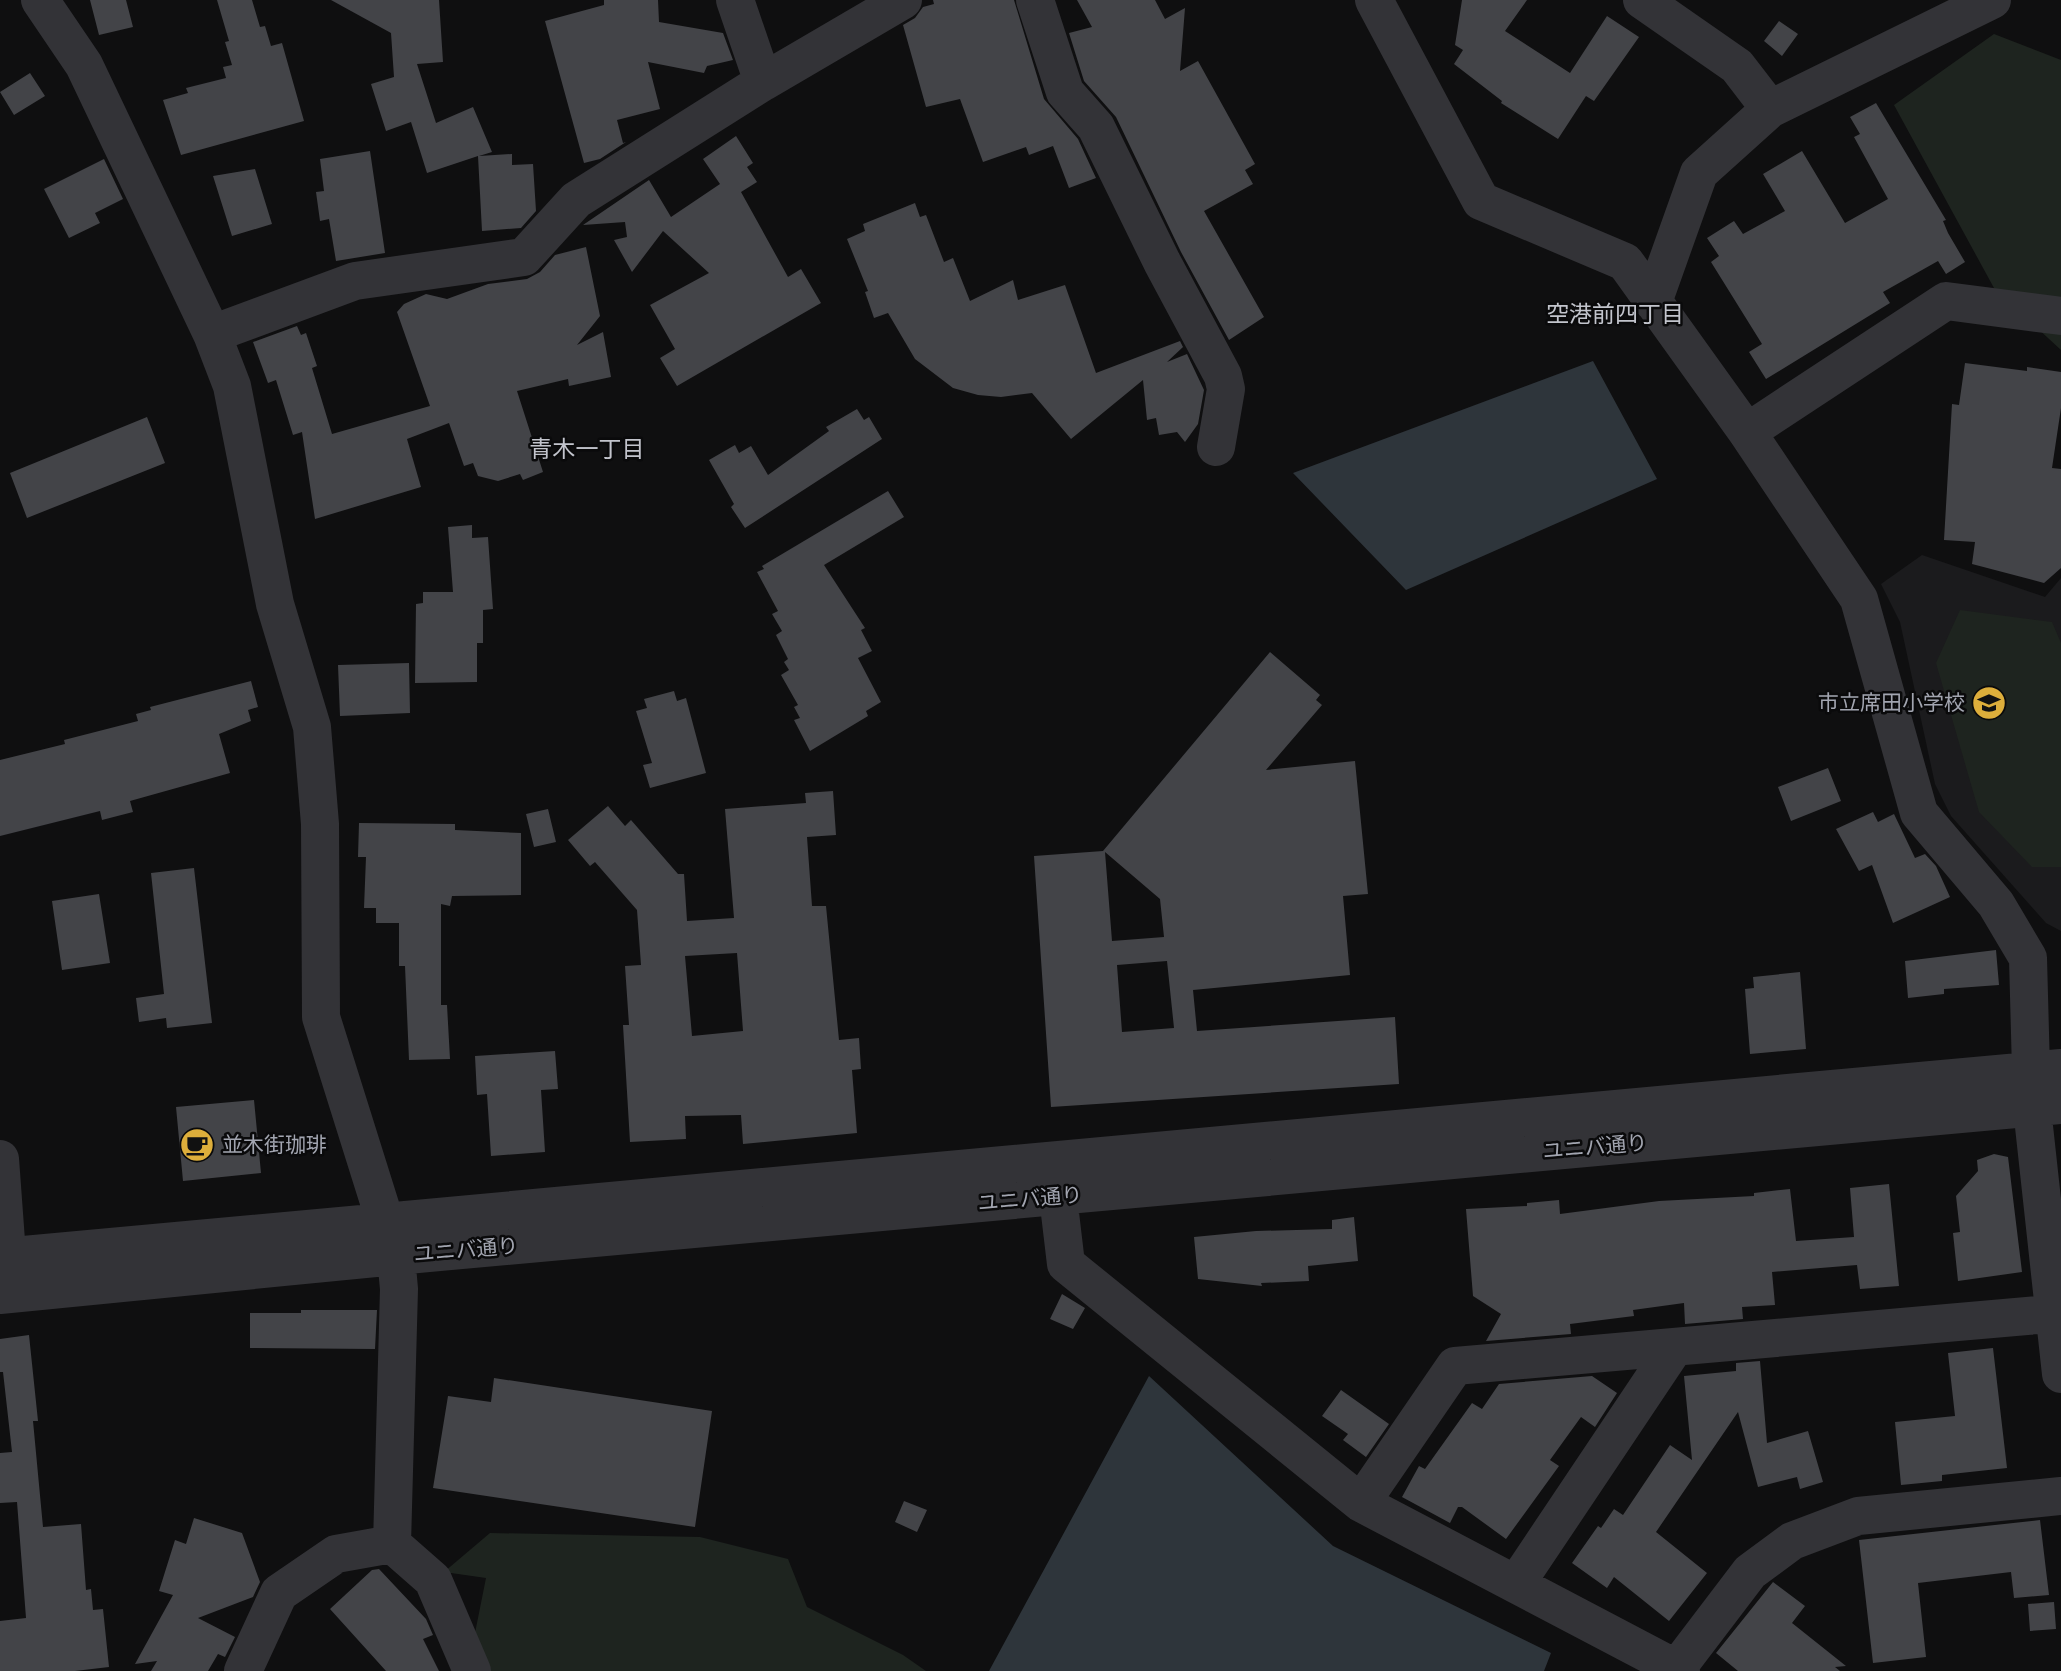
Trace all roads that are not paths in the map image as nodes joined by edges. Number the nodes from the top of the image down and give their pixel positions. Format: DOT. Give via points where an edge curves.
graph roads {
  1 [pos="40,0"];
  2 [pos="735,0"];
  3 [pos="903,0"];
  4 [pos="1035,0"];
  5 [pos="1374,0"];
  6 [pos="1642,0"];
  7 [pos="1992,0"];
  8 [pos="763,82"];
  9 [pos="1770,109"];
  10 [pos="1653,302"];
  11 [pos="2061,316"];
  12 [pos="212,334"];
  13 [pos="1746,432"];
  14 [pos="1216,447"];
  15 [pos="2046,1069"];
  16 [pos="2046,1106"];
  17 [pos="0,1159"];
  18 [pos="1056,1178"];
  19 [pos="385,1220"];
  20 [pos="396,1256"];
  21 [pos="4,1257"];
  22 [pos="5,1295"];
  23 [pos="2058,1313"];
  24 [pos="1674,1348"];
  25 [pos="2061,1374"];
  26 [pos="2061,1496"];
  27 [pos="1361,1503"];
  28 [pos="392,1544"];
  29 [pos="1516,1584"];
  30 [pos="1679,1669"];
  31 [pos="243,1671"];
  32 [pos="472,1671"];
  1 -- 12 [label="street" via="84,65"];
  2 -- 8 [label="street"];
  3 -- 8 [label="street"];
  4 -- 14 [label="street" via="1065,92 1096,127 1223,376 1225,401"];
  5 -- 10 [label="street" via="1481,201 1625,262"];
  6 -- 9 [label="street" via="1737,66"];
  7 -- 9 [label="street"];
  8 -- 12 [label="street" via="576,200 523,257 355,281"];
  9 -- 10 [label="street" via="1699,173"];
  10 -- 13 [label="street"];
  11 -- 13 [label="street" via="1946,301"];
  12 -- 19 [label="street" via="232,386 275,604 312,727 320,824 321,1017"];
  13 -- 15 [label="street" via="1859,599 1919,813 1996,904 2028,958"];
  15 -- 16 [label="street"];
  15 -- 18 [label="street, ユニバ通り"];
  16 -- 18 [label="street, ユニバ通り"];
  16 -- 23 [label="street"];
  17 -- 21 [label="street"];
  18 -- 19 [label="street, ユニバ通り"];
  18 -- 20 [label="street, ユニバ通り"];
  18 -- 27 [label="street" via="1066,1264"];
  19 -- 20 [label="street"];
  19 -- 21 [label="street, ユニバ通り"];
  20 -- 22 [label="street, ユニバ通り"];
  20 -- 28 [label="street"];
  21 -- 22 [label="street"];
  23 -- 24 [label="street"];
  23 -- 25 [label="street"];
  24 -- 27 [label="street" via="1455,1366"];
  24 -- 29 [label="street"];
  26 -- 30 [label="street" via="1858,1517 1792,1541 1750,1572"];
  27 -- 29 [label="street"];
  28 -- 31 [label="street" via="336,1554 279,1593"];
  28 -- 32 [label="street" via="433,1580"];
  29 -- 30 [label="street"];
}
